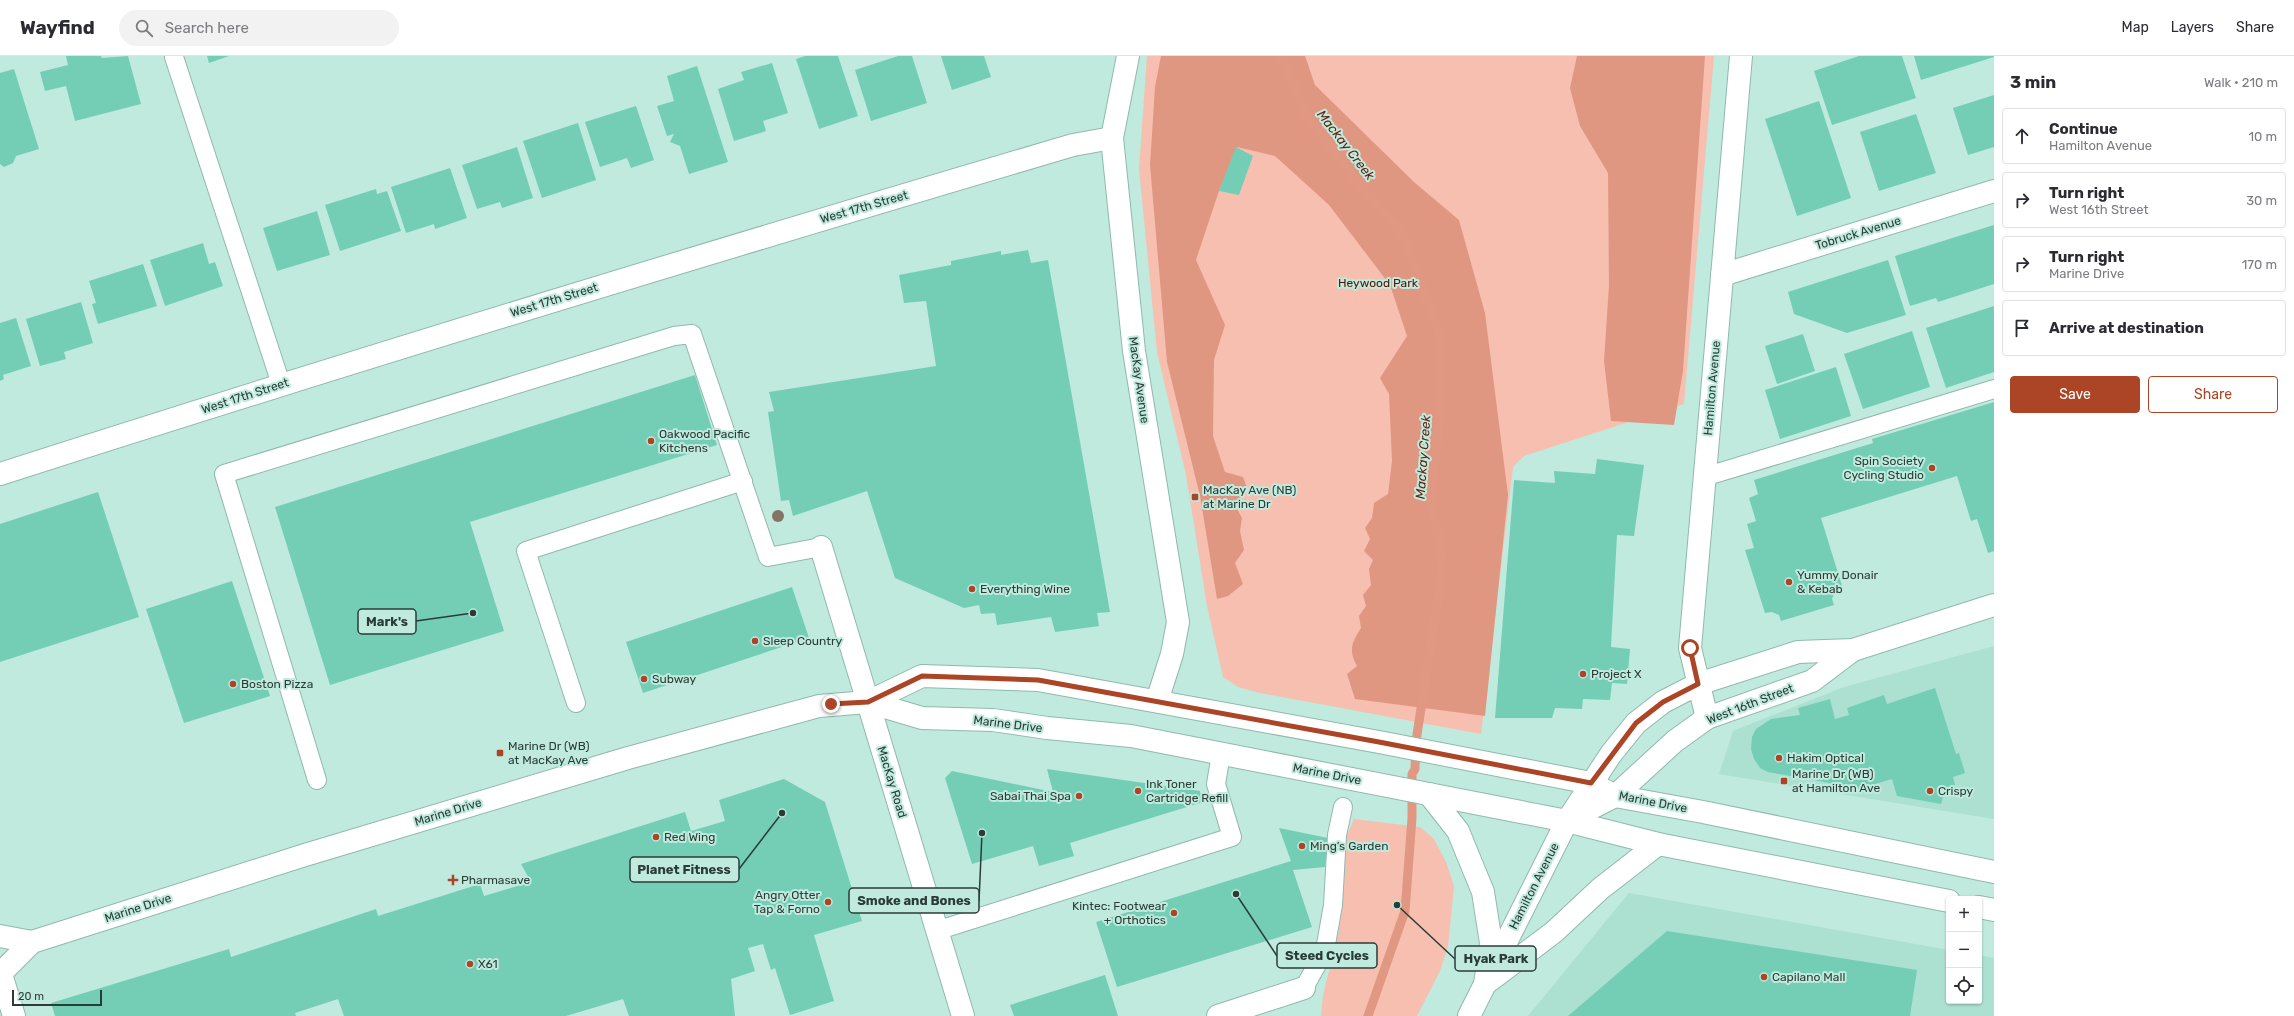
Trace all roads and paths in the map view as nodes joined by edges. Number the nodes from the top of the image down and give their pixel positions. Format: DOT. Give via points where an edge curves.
graph roads {
  1 [pos="1128,56"];
  2 [pos="1741,56"];
  3 [pos="174,57"];
  4 [pos="1112,138"];
  5 [pos="1994,191"];
  6 [pos="1722,275"];
  7 [pos="281,384"];
  8 [pos="1994,389"];
  9 [pos="0,474"];
  10 [pos="1704,477"];
  11 [pos="743,481"];
  12 [pos="821,547"];
  13 [pos="1994,605"];
  14 [pos="1853,650"];
  15 [pos="1698,684"];
  16 [pos="1157,701"];
  17 [pos="868,702"];
  18 [pos="576,703"];
  19 [pos="1707,718"];
  20 [pos="1221,754"];
  21 [pos="317,780"];
  22 [pos="1591,783"];
  23 [pos="1429,794"];
  24 [pos="1615,796"];
  25 [pos="1343,806"];
  26 [pos="1567,821"];
  27 [pos="1658,844"];
  28 [pos="1994,872"];
  29 [pos="1946,900"];
  30 [pos="1982,908"];
  31 [pos="1994,910"];
  32 [pos="936,931"];
  33 [pos="0,936"];
  34 [pos="32,942"];
  35 [pos="0,973"];
  36 [pos="1485,984"];
  37 [pos="1304,988"];
  38 [pos="14,1016"];
  39 [pos="963,1016"];
  40 [pos="1218,1016"];
  41 [pos="1469,1016"];
  1 -- 4 [label="main road, MacKay Avenue"];
  2 -- 6 [label="main road, Hamilton Avenue"];
  3 -- 7 [label="lane"];
  4 -- 7 [label="main road, West 17th Street" via="1073,146 699,256"];
  4 -- 16 [label="main road, MacKay Avenue" via="1134,351 1178,622 1172,654"];
  5 -- 6 [label="main road, Tobruck Avenue"];
  6 -- 10 [label="main road, Hamilton Avenue"];
  7 -- 9 [label="main road, West 17th Street"];
  8 -- 10 [label="lane"];
  10 -- 15 [label="main road, Hamilton Avenue" via="1690,648"];
  11 -- 12 [label="lane" via="768,557"];
  11 -- 18 [label="lane" via="526,551"];
  11 -- 21 [label="lane" via="692,334 674,336 224,474"];
  12 -- 17 [label="main road, MacKay Road"];
  13 -- 14 [label="main road, West 16th Street"];
  14 -- 15 [label="main road, West 16th Street" via="1798,652"];
  14 -- 19 [label="main road, West 16th Street" via="1812,681"];
  15 -- 19 [label="main road, Hamilton Avenue"];
  15 -- 22 [label="main road, West 16th Street" via="1663,702 1636,723"];
  16 -- 17 [label="main road, Marine Drive" via="1038,680 922,676"];
  16 -- 22 [label="main road, Marine Drive"];
  17 -- 20 [label="main road, Marine Drive" via="922,718 993,720 1130,736"];
  17 -- 32 [label="main road, MacKay Road"];
  17 -- 34 [label="main road, Marine Drive" via="818,706 628,758 312,853"];
  19 -- 24 [label="main road, West 16th Street" via="1674,742"];
  20 -- 23 [label="main road, Marine Drive"];
  20 -- 32 [label="lane" via="1216,784 1232,837"];
  22 -- 24 [label="main road, Marine Drive"];
  22 -- 26 [label="main road, West 16th Street"];
  23 -- 26 [label="main road, Marine Drive"];
  23 -- 36 [label="main road" via="1458,831 1483,892 1491,943"];
  24 -- 26 [label="main road, West 16th Street"];
  24 -- 28 [label="main road, Marine Drive" via="1710,813"];
  25 -- 37 [label="lane" via="1337,835 1333,905 1325,950"];
  26 -- 27 [label="main road, Marine Drive"];
  26 -- 36 [label="main road, Hamilton Avenue"];
  27 -- 29 [label="main road, Marine Drive"];
  27 -- 36 [label="main road" via="1600,889 1554,932"];
  30 -- 31 [label="main road"];
  32 -- 39 [label="main road, MacKay Road"];
  33 -- 34 [label="main road, Marine Drive"];
  34 -- 35 [label="main road, Marine Drive"];
  35 -- 38 [label="main road"];
  36 -- 41 [label="main road, Hamilton Avenue"];
  37 -- 40 [label="main road"];
}
